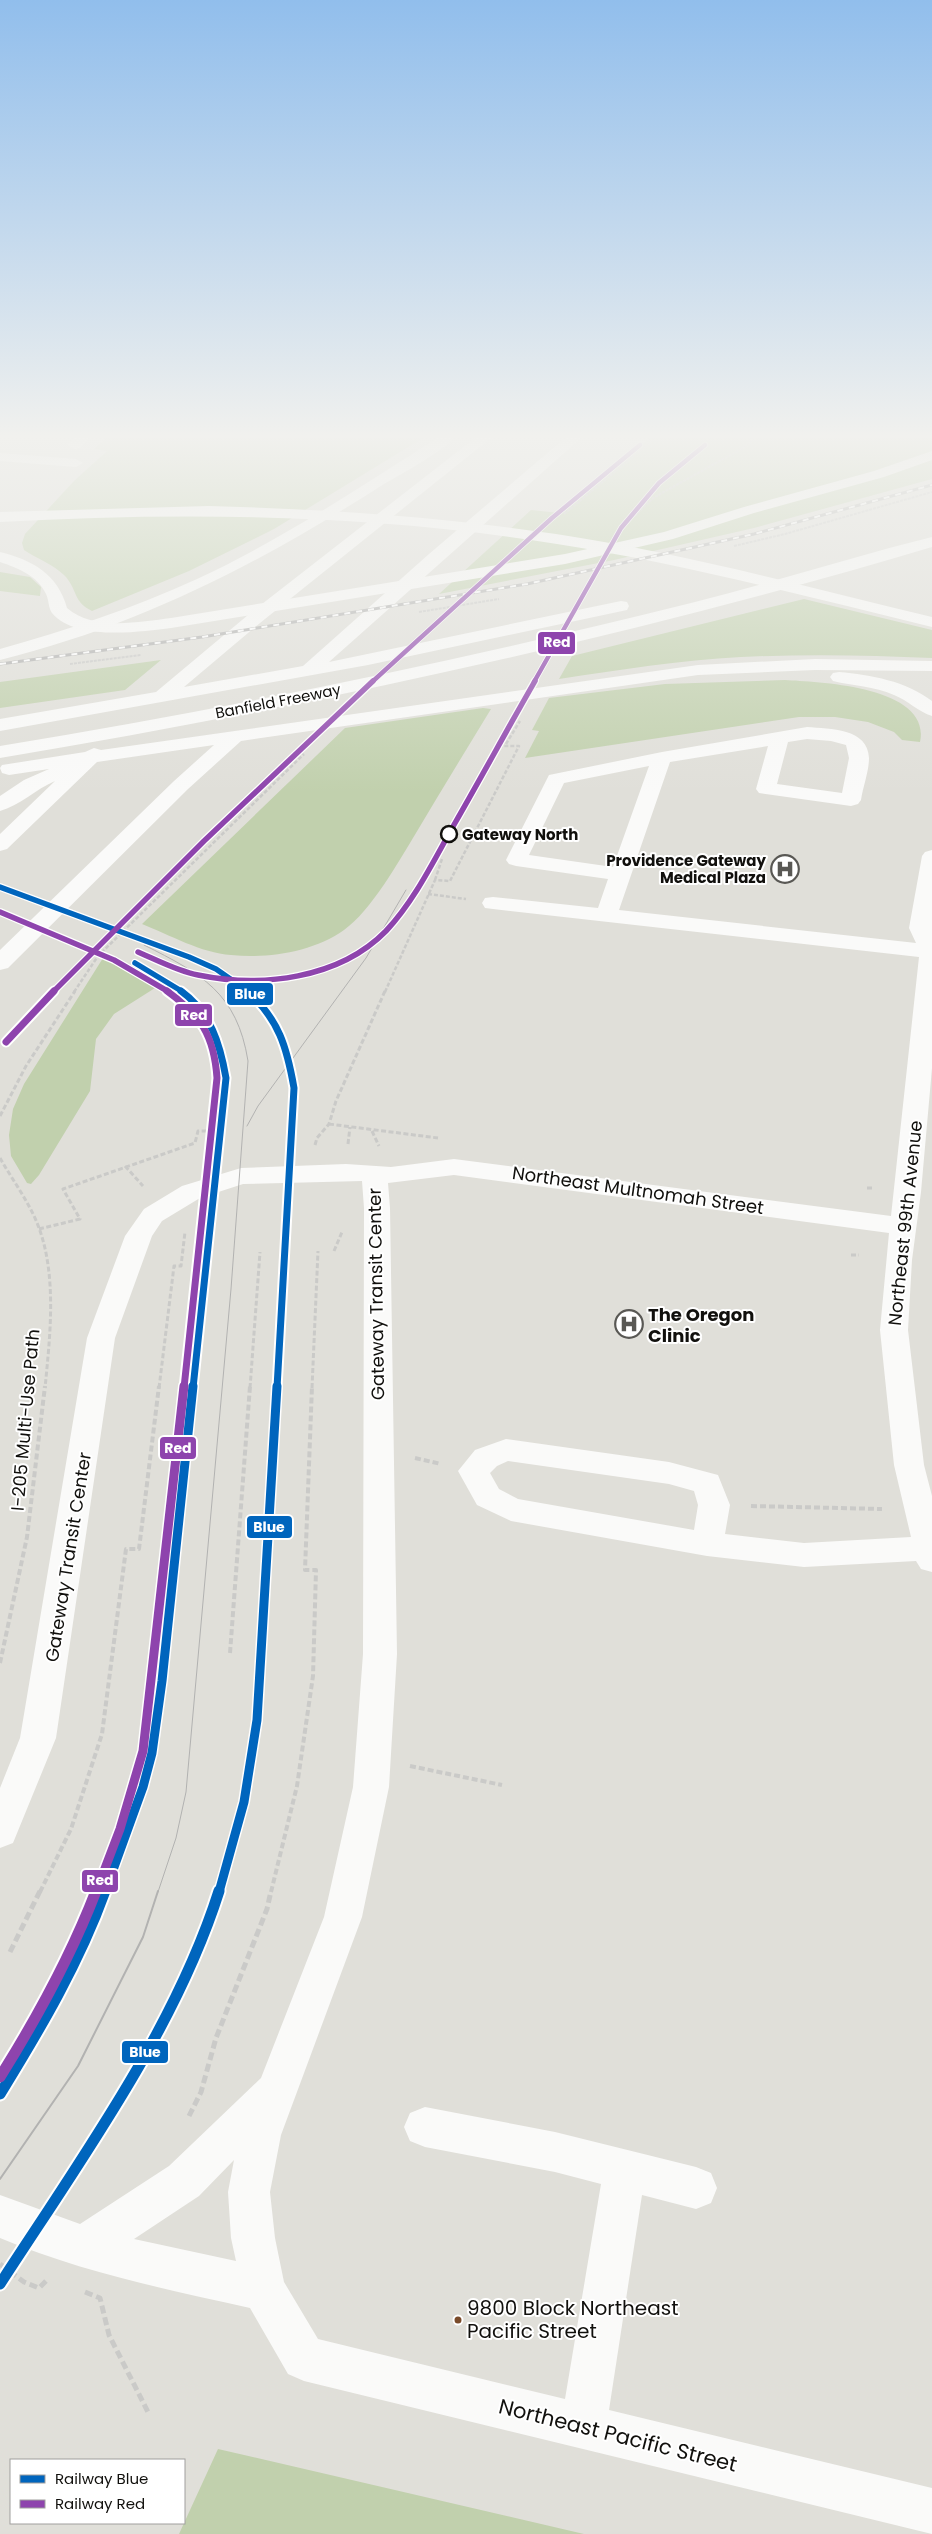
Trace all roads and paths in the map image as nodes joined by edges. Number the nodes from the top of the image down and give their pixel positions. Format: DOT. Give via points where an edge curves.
graph roads {
  1 [pos="254,556"];
  2 [pos="334,556"];
  3 [pos="436,556"];
  4 [pos="577,556"];
  5 [pos="644,556"];
  6 [pos="704,556"];
  7 [pos="882,556"];
  8 [pos="0,558"];
  9 [pos="780,566"];
  10 [pos="709,585"];
  11 [pos="635,602"];
  12 [pos="932,606"];
  13 [pos="932,622"];
  14 [pos="0,656"];
  15 [pos="932,666"];
  16 [pos="698,670"];
  17 [pos="932,710"];
  18 [pos="0,725"];
  19 [pos="516,729"];
  20 [pos="779,738"];
  21 [pos="0,752"];
  22 [pos="662,758"];
  23 [pos="86,761"];
  24 [pos="294,763"];
  25 [pos="0,770"];
  26 [pos="0,805"];
  27 [pos="0,845"];
  28 [pos="932,856"];
  29 [pos="442,859"];
  30 [pos="620,874"];
  31 [pos="435,880"];
  32 [pos="428,894"];
  33 [pos="494,903"];
  34 [pos="606,915"];
  35 [pos="932,952"];
  36 [pos="0,963"];
  37 [pos="928,1042"];
  38 [pos="0,1116"];
  39 [pos="329,1124"];
  40 [pos="208,1131"];
  41 [pos="440,1139"];
  42 [pos="311,1145"];
  43 [pos="0,1158"];
  44 [pos="125,1166"];
  45 [pos="374,1174"];
  46 [pos="147,1190"];
  47 [pos="902,1226"];
  48 [pos="185,1228"];
  49 [pos="39,1229"];
  50 [pos="318,1251"];
  51 [pos="260,1252"];
  52 [pos="851,1255"];
  53 [pos="859,1255"];
  54 [pos="707,1544"];
  55 [pos="930,1554"];
  56 [pos="230,1653"];
  57 [pos="0,1663"];
  58 [pos="402,1765"];
  59 [pos="502,1785"];
  60 [pos="0,1832"];
  61 [pos="10,1952"];
  62 [pos="277,2088"];
  63 [pos="184,2122"];
  64 [pos="425,2127"];
  65 [pos="625,2169"];
  66 [pos="696,2188"];
  67 [pos="0,2216"];
  68 [pos="85,2246"];
  69 [pos="0,2264"];
  70 [pos="57,2282"];
  71 [pos="74,2288"];
  72 [pos="264,2289"];
  73 [pos="304,2358"];
  74 [pos="149,2414"];
  75 [pos="583,2426"];
  76 [pos="932,2512"];
  1 -- 14 [label="main road" via="181,591"];
  2 -- 23 [label="main road" via="254,619"];
  3 -- 36 [label="main road" via="181,785"];
  4 -- 8 [label="main road" via="171,623 107,626 72,620 59,610 56,596 45,578 20,563"];
  5 -- 13 [label="main road"];
  6 -- 12 [label="main road"];
  7 -- 21 [label="main road, Banfield Freeway" via="544,644 288,699"];
  9 -- 10 [label="main road"];
  11 -- 18 [label="main road, Banfield Freeway" via="368,660"];
  15 -- 16 [label="main road" via="792,665"];
  16 -- 17 [label="main road" via="752,675 821,675 866,681 908,694"];
  16 -- 25 [label="main road"];
  19 -- 31 [label="path" via="504,745 519,746 450,882"];
  20 -- 20 [label="main road" via="807,733 833,734 855,742 859,758 851,800 766,789"];
  20 -- 22 [label="main road"];
  22 -- 30 [label="main road"];
  22 -- 30 [label="main road" via="556,779 516,860"];
  23 -- 26 [label="main road" via="31,784"];
  23 -- 27 [label="main road"];
  24 -- 38 [label="path" via="98,956 26,1066"];
  28 -- 35 [label="main road, Northeast 99th Avenue" via="920,928"];
  29 -- 31 [label="path"];
  30 -- 34 [label="main road"];
  31 -- 32 [label="path"];
  32 -- 33 [label="path"];
  32 -- 39 [label="path" via="336,1101"];
  33 -- 34 [label="main road"];
  34 -- 35 [label="main road" via="741,939"];
  35 -- 37 [label="main road, Northeast 99th Avenue"];
  37 -- 47 [label="main road, Northeast 99th Avenue"];
  39 -- 41 [label="path"];
  39 -- 42 [label="path" via="316,1144"];
  40 -- 44 [label="path" via="198,1131 195,1143"];
  43 -- 49 [label="path, I-205 Multi-Use Path"];
  44 -- 46 [label="path"];
  44 -- 49 [label="path" via="63,1189 80,1219"];
  45 -- 47 [label="main road, Northeast Multnomah Street" via="407,1174 454,1167 485,1170"];
  45 -- 60 [label="main road, Gateway Transit Center" via="290,1173 225,1180 167,1205 153,1215 139,1236 101,1338 38,1738"];
  45 -- 62 [label="main road, Gateway Transit Center" via="380,1654 371,1787 343,1917"];
  47 -- 55 [label="main road, Northeast 99th Avenue" via="894,1330 909,1465"];
  48 -- 61 [label="path" via="182,1266 174,1266 139,1548 126,1549 102,1734 71,1829"];
  49 -- 57 [label="path, I-205 Multi-Use Path" via="48,1287 49,1352 37,1477 16,1600"];
  50 -- 63 [label="path" via="305,1570 316,1570 313,1676 297,1786 267,1909 216,2038 201,2092"];
  51 -- 56 [label="path"];
  52 -- 53 [label="path"];
  54 -- 54 [label="main road" via="511,1509 488,1498 473,1471 486,1458 506,1450 669,1472 707,1483 714,1505"];
  54 -- 55 [label="main road" via="804,1555"];
  58 -- 59 [label="path"];
  62 -- 68 [label="main road, Gateway Transit Center" via="184,2181"];
  62 -- 72 [label="main road, Gateway Transit Center" via="260,2134 249,2192 253,2238"];
  64 -- 65 [label="main road"];
  65 -- 66 [label="main road"];
  65 -- 75 [label="main road"];
  67 -- 68 [label="main road" via="34,2231"];
  68 -- 72 [label="main road"];
  69 -- 70 [label="path" via="24,2282 40,2288 48,2278"];
  71 -- 74 [label="path" via="100,2298 109,2335"];
  72 -- 73 [label="main road, Gateway Transit Center"];
  73 -- 75 [label="main road, Northeast Pacific Street"];
  75 -- 76 [label="main road, Northeast Pacific Street"];
}
